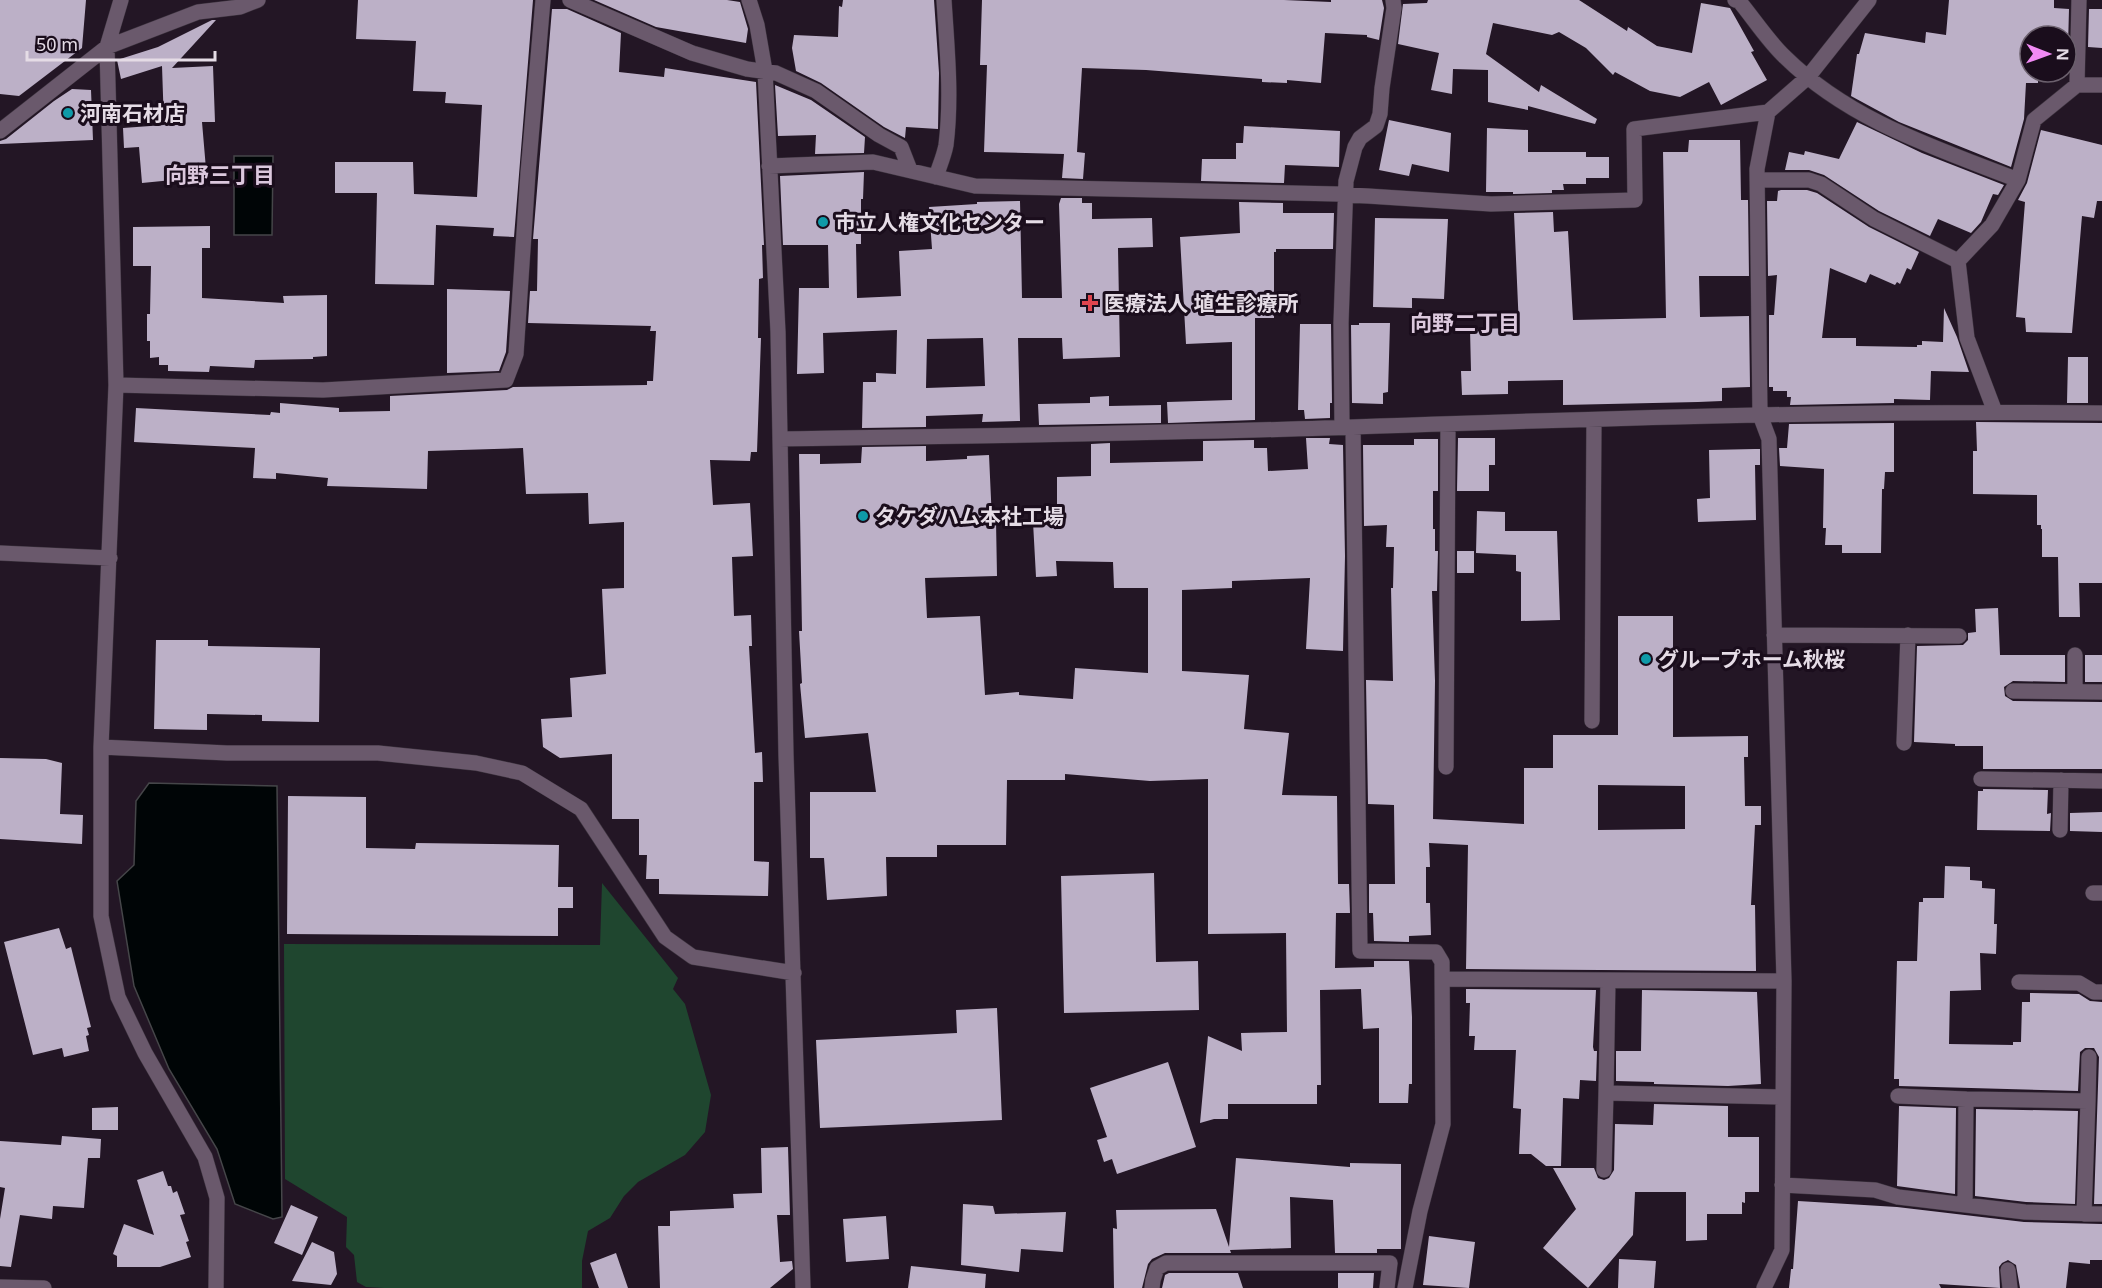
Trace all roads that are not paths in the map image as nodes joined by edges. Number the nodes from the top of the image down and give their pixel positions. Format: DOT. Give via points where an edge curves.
graph roads {
  1 [pos="120,0"];
  2 [pos="258,0"];
  3 [pos="543,0"];
  4 [pos="570,0"];
  5 [pos="749,0"];
  6 [pos="944,0"];
  7 [pos="1393,0"];
  8 [pos="1735,0"];
  9 [pos="1869,0"];
  10 [pos="2079,0"];
  11 [pos="107,47"];
  12 [pos="765,72"];
  13 [pos="1808,77"];
  14 [pos="2077,85"];
  15 [pos="2102,86"];
  16 [pos="1768,112"];
  17 [pos="0,131"];
  18 [pos="769,166"];
  19 [pos="910,170"];
  20 [pos="936,177"];
  21 [pos="1757,180"];
  22 [pos="2018,180"];
  23 [pos="1346,195"];
  24 [pos="1958,261"];
  25 [pos="116,385"];
  26 [pos="1995,412"];
  27 [pos="2102,413"];
  28 [pos="1760,415"];
  29 [pos="1594,420"];
  30 [pos="1448,424"];
  31 [pos="1348,427"];
  32 [pos="780,439"];
  33 [pos="0,553"];
  34 [pos="110,558"];
  35 [pos="1774,635"];
  36 [pos="1908,635"];
  37 [pos="1959,636"];
  38 [pos="2075,656"];
  39 [pos="2013,691"];
  40 [pos="2074,692"];
  41 [pos="2102,692"];
  42 [pos="1592,721"];
  43 [pos="1904,743"];
  44 [pos="101,747"];
  45 [pos="1446,767"];
  46 [pos="1981,779"];
  47 [pos="2061,780"];
  48 [pos="2102,781"];
  49 [pos="2060,830"];
  50 [pos="794,973"];
  51 [pos="1442,979"];
  52 [pos="1608,980"];
  53 [pos="1784,981"];
  54 [pos="2019,982"];
  55 [pos="2102,992"];
  56 [pos="2089,1057"];
  57 [pos="1606,1093"];
  58 [pos="1898,1096"];
  59 [pos="1782,1097"];
  60 [pos="1966,1099"];
  61 [pos="2088,1101"];
  62 [pos="1604,1170"];
  63 [pos="1782,1185"];
  64 [pos="1965,1205"];
  65 [pos="2084,1214"];
  66 [pos="2102,1214"];
  67 [pos="2008,1270"];
  68 [pos="0,1287"];
  69 [pos="44,1288"];
  70 [pos="216,1288"];
  71 [pos="803,1288"];
  72 [pos="1152,1288"];
  73 [pos="1388,1288"];
  74 [pos="1405,1288"];
  75 [pos="1764,1288"];
  76 [pos="2010,1288"];
  1 -- 11 [label="street"];
  2 -- 11 [label="street" via="240,7 198,12"];
  3 -- 25 [label="street" via="516,354 506,380 323,390"];
  4 -- 12 [label="street" via="692,53"];
  5 -- 12 [label="street"];
  6 -- 20 [label="street" via="948,70 946,148"];
  7 -- 23 [label="street" via="1380,114 1376,126 1355,147"];
  8 -- 13 [label="street"];
  9 -- 13 [label="street"];
  10 -- 14 [label="street"];
  11 -- 17 [label="street"];
  11 -- 25 [label="street"];
  12 -- 18 [label="street"];
  12 -- 19 [label="street" via="789,78 826,96 901,147"];
  13 -- 16 [label="street"];
  13 -- 22 [label="street" via="1841,102 1893,131"];
  14 -- 15 [label="street"];
  14 -- 22 [label="street" via="2034,120"];
  16 -- 21 [label="street"];
  16 -- 23 [label="street" via="1634,129 1635,200 1491,204"];
  18 -- 19 [label="street" via="873,162"];
  18 -- 32 [label="street"];
  19 -- 20 [label="street"];
  20 -- 23 [label="street" via="975,186"];
  21 -- 24 [label="street" via="1809,180 1821,184 1874,219"];
  21 -- 28 [label="street"];
  22 -- 24 [label="street" via="1992,225"];
  23 -- 31 [label="street" via="1341,323"];
  24 -- 26 [label="street" via="1967,338"];
  25 -- 34 [label="street"];
  26 -- 27 [label="street"];
  26 -- 28 [label="street"];
  28 -- 29 [label="street"];
  28 -- 35 [label="street" via="1769,439"];
  29 -- 30 [label="street"];
  29 -- 42 [label="street"];
  30 -- 31 [label="street"];
  30 -- 45 [label="street"];
  31 -- 32 [label="street"];
  31 -- 51 [label="street" via="1360,951 1436,952 1442,962"];
  32 -- 50 [label="street"];
  33 -- 34 [label="street"];
  34 -- 44 [label="street"];
  35 -- 36 [label="street"];
  35 -- 53 [label="street"];
  36 -- 37 [label="street"];
  36 -- 43 [label="street"];
  38 -- 40 [label="street"];
  39 -- 40 [label="street"];
  40 -- 41 [label="street"];
  44 -- 50 [label="street" via="227,753 378,753 476,763 522,773 581,809 665,937 693,957"];
  44 -- 70 [label="street" via="101,916 118,997 145,1053 205,1157 217,1198"];
  46 -- 47 [label="street"];
  47 -- 48 [label="street"];
  47 -- 49 [label="street"];
  50 -- 71 [label="street"];
  51 -- 52 [label="street"];
  51 -- 74 [label="street" via="1443,1124"];
  52 -- 53 [label="street"];
  52 -- 57 [label="street"];
  53 -- 59 [label="street"];
  54 -- 55 [label="street" via="2079,983"];
  56 -- 61 [label="street"];
  57 -- 59 [label="street"];
  57 -- 62 [label="street"];
  58 -- 60 [label="street"];
  59 -- 63 [label="street"];
  60 -- 61 [label="street"];
  60 -- 64 [label="street"];
  61 -- 65 [label="street"];
  63 -- 64 [label="street" via="1875,1190 1898,1197"];
  63 -- 75 [label="street" via="1782,1251"];
  64 -- 65 [label="street"];
  65 -- 66 [label="street"];
  67 -- 76 [label="street"];
  68 -- 69 [label="street"];
  72 -- 73 [label="street" via="1157,1268 1166,1263 1390,1263"];
}
